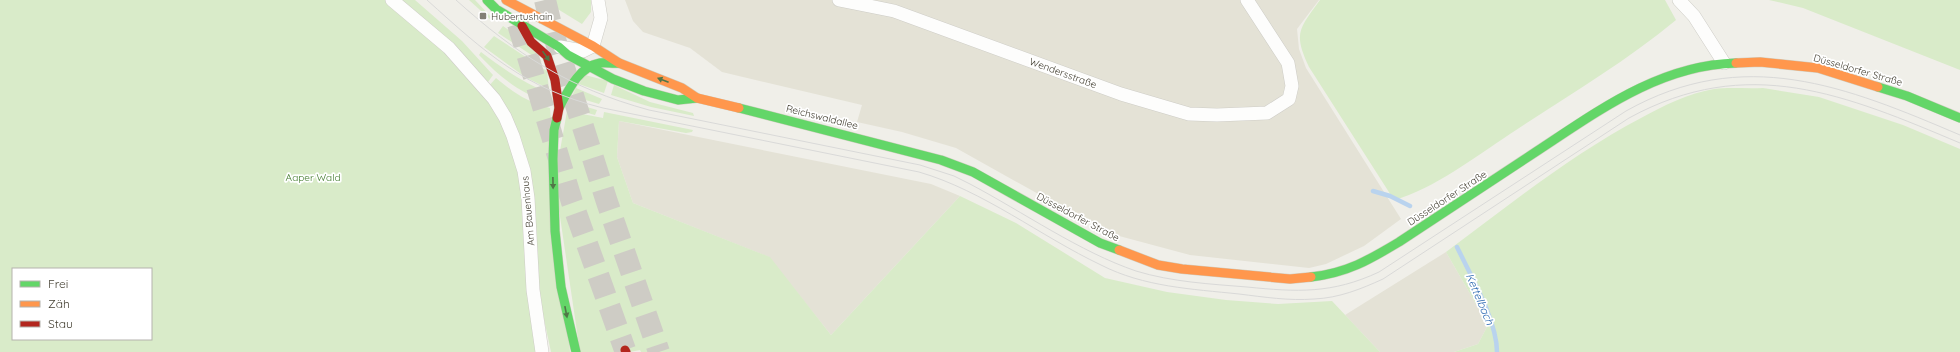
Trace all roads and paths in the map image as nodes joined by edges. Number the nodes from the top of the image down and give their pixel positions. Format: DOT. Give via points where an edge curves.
graph roads {
  1 [pos="392,0"];
  2 [pos="487,0"];
  3 [pos="506,0"];
  4 [pos="598,0"];
  5 [pos="838,0"];
  6 [pos="1247,0"];
  7 [pos="1679,0"];
  8 [pos="522,26"];
  9 [pos="593,46"];
  10 [pos="559,47"];
  11 [pos="619,63"];
  12 [pos="1724,63"];
  13 [pos="589,67"];
  14 [pos="697,98"];
  15 [pos="559,108"];
  16 [pos="1960,118"];
  17 [pos="941,160"];
  18 [pos="542,352"];
  19 [pos="576,352"];
  1 -- 18 [label="street, Am Bauenhaus" via="449,48 494,99 505,117 524,172 528,198 533,290"];
  2 -- 8 [label="main road, Reichswaldallee" via="496,10"];
  3 -- 9 [label="main road, Reichswaldallee"];
  4 -- 9 [label="street" via="601,18"];
  5 -- 6 [label="street, Wendersstraße" via="894,11 1121,94 1189,114 1217,115 1267,113 1289,99 1292,86 1288,62"];
  7 -- 12 [label="street" via="1694,16"];
  8 -- 10 [label="main road, Reichswaldallee"];
  8 -- 15 [label="main road, one-way" via="531,42 547,56 552,66"];
  9 -- 10 [label="street" via="583,50"];
  9 -- 11 [label="main road, Reichswaldallee"];
  10 -- 13 [label="main road, Reichswaldallee" via="568,56"];
  11 -- 13 [label="main road"];
  14 -- 11 [label="main road, Reichswaldallee, one-way" via="682,88"];
  12 -- 16 [label="main road, Düsseldorfer Straße" via="1760,62 1818,68 1907,96"];
  12 -- 17 [label="main road, Düsseldorfer Straße" via="1685,70 1637,88 1362,264 1315,277 1290,279 1246,276 1152,263 1100,243 973,172"];
  13 -- 14 [label="main road, Reichswaldallee" via="644,91 678,100"];
  13 -- 15 [label="main road" via="578,76"];
  14 -- 17 [label="main road, Reichswaldallee"];
  15 -- 19 [label="main road, one-way" via="554,130 554,231 561,288"];
}
